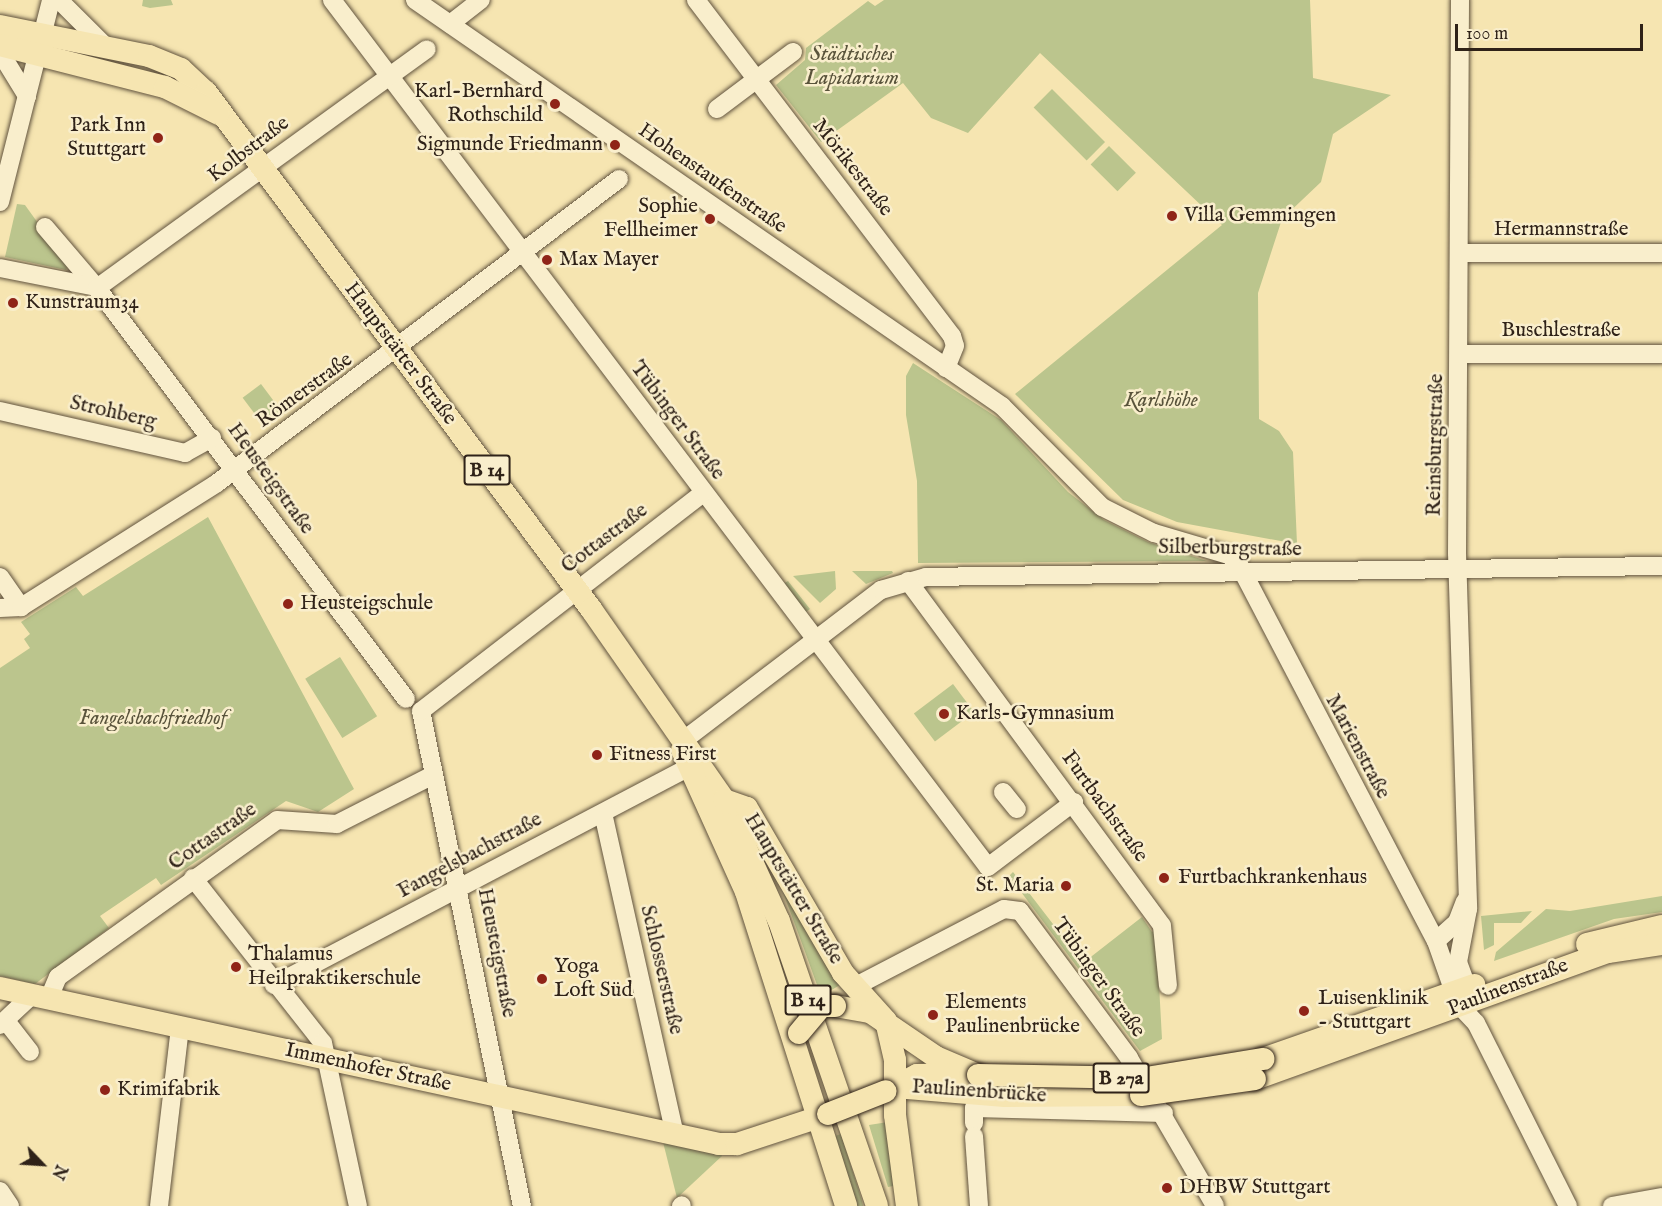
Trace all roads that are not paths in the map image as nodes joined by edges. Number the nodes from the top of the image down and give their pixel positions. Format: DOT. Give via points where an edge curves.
graph roads {
  1 [pos="51,0"];
  2 [pos="60,0"];
  3 [pos="332,0"];
  4 [pos="415,0"];
  5 [pos="481,0"];
  6 [pos="696,0"];
  7 [pos="1460,0"];
  8 [pos="450,24"];
  9 [pos="0,26"];
  10 [pos="44,34"];
  11 [pos="0,45"];
  12 [pos="105,46"];
  13 [pos="427,49"];
  14 [pos="0,52"];
  15 [pos="793,52"];
  16 [pos="40,56"];
  17 [pos="166,62"];
  18 [pos="389,74"];
  19 [pos="755,80"];
  20 [pos="146,82"];
  21 [pos="27,96"];
  22 [pos="717,109"];
  23 [pos="220,115"];
  24 [pos="261,169"];
  25 [pos="618,179"];
  26 [pos="0,202"];
  27 [pos="45,227"];
  28 [pos="1460,253"];
  29 [pos="1662,253"];
  30 [pos="523,254"];
  31 [pos="0,268"];
  32 [pos="97,288"];
  33 [pos="398,351"];
  34 [pos="1460,354"];
  35 [pos="1662,354"];
  36 [pos="946,368"];
  37 [pos="0,411"];
  38 [pos="212,438"];
  39 [pos="236,470"];
  40 [pos="703,493"];
  41 [pos="1662,567"];
  42 [pos="1244,571"];
  43 [pos="1457,572"];
  44 [pos="0,577"];
  45 [pos="908,581"];
  46 [pos="576,589"];
  47 [pos="21,607"];
  48 [pos="0,608"];
  49 [pos="818,640"];
  50 [pos="406,699"];
  51 [pos="421,711"];
  52 [pos="684,740"];
  53 [pos="687,768"];
  54 [pos="433,775"];
  55 [pos="1003,792"];
  56 [pos="724,800"];
  57 [pos="1074,802"];
  58 [pos="1017,809"];
  59 [pos="603,813"];
  60 [pos="193,878"];
  61 [pos="460,887"];
  62 [pos="1467,891"];
  63 [pos="1662,926"];
  64 [pos="1436,941"];
  65 [pos="1662,944"];
  66 [pos="1458,962"];
  67 [pos="893,971"];
  68 [pos="274,985"];
  69 [pos="1168,986"];
  70 [pos="854,987"];
  71 [pos="0,988"];
  72 [pos="41,996"];
  73 [pos="1465,996"];
  74 [pos="830,1004"];
  75 [pos="886,1021"];
  76 [pos="3,1023"];
  77 [pos="180,1027"];
  78 [pos="799,1043"];
  79 [pos="30,1052"];
  80 [pos="330,1060"];
  81 [pos="1259,1069"];
  82 [pos="948,1081"];
  83 [pos="891,1089"];
  84 [pos="812,1092"];
  85 [pos="501,1097"];
  86 [pos="1164,1113"];
  87 [pos="824,1115"];
  88 [pos="796,1120"];
  89 [pos="675,1135"];
  90 [pos="900,1135"];
  91 [pos="0,1191"];
  92 [pos="1662,1197"];
  93 [pos="10,1206"];
  94 [pos="159,1206"];
  95 [pos="358,1206"];
  96 [pos="522,1206"];
  97 [pos="846,1206"];
  98 [pos="878,1206"];
  99 [pos="907,1206"];
  100 [pos="980,1206"];
  101 [pos="1215,1206"];
  102 [pos="1568,1206"];
  103 [pos="1612,1206"];
  1 -- 10 [label="street"];
  2 -- 12 [label="street"];
  3 -- 18 [label="street, Tübinger Straße"];
  4 -- 8 [label="street, Hohenstaufenstraße"];
  5 -- 8 [label="street"];
  6 -- 19 [label="street, Mörikestraße"];
  7 -- 28 [label="street, Reinsburgstraße"];
  8 -- 36 [label="street, Hohenstaufenstraße"];
  9 -- 10 [label="main road, B 14"];
  10 -- 12 [label="main road, Hauptstätter Straße / B 14"];
  10 -- 16 [label="street"];
  11 -- 16 [label="main road, B 14"];
  12 -- 17 [label="main road, Hauptstätter Straße / B 14"];
  13 -- 18 [label="street, Kolbstraße"];
  14 -- 21 [label="street"];
  15 -- 19 [label="street"];
  16 -- 20 [label="main road, Hauptstätter Straße / B 14"];
  16 -- 21 [label="street"];
  17 -- 20 [label="main road"];
  17 -- 23 [label="main road, Hauptstätter Straße / B 14" via="200,86"];
  18 -- 24 [label="street, Kolbstraße"];
  18 -- 30 [label="street, Tübinger Straße"];
  19 -- 22 [label="street"];
  19 -- 36 [label="street, Mörikestraße" via="952,336 955,346"];
  20 -- 23 [label="main road, Hauptstätter Straße / B 14"];
  21 -- 26 [label="street"];
  23 -- 24 [label="main road, Hauptstätter Straße / B 14"];
  24 -- 32 [label="street, Kolbstraße"];
  24 -- 33 [label="main road, Hauptstätter Straße / B 14"];
  25 -- 30 [label="street, Römerstraße"];
  27 -- 32 [label="street, Heusteigstraße"];
  28 -- 29 [label="street, Hermannstraße"];
  28 -- 34 [label="street, Reinsburgstraße"];
  30 -- 33 [label="street, Römerstraße"];
  30 -- 40 [label="street, Tübinger Straße"];
  31 -- 32 [label="street"];
  32 -- 38 [label="street, Heusteigstraße"];
  33 -- 39 [label="street, Römerstraße"];
  33 -- 46 [label="main road, Hauptstätter Straße / B 14"];
  34 -- 35 [label="street, Buschlestraße"];
  34 -- 43 [label="street, Reinsburgstraße"];
  36 -- 42 [label="street, Hohenstaufenstraße" via="1029,429 1072,481 1102,507 1154,533 1228,552"];
  37 -- 38 [label="street, Strohberg" via="185,453"];
  38 -- 39 [label="street, Heusteigstraße"];
  39 -- 47 [label="street, Römerstraße"];
  39 -- 50 [label="street, Heusteigstraße"];
  40 -- 46 [label="street, Cottastraße"];
  40 -- 49 [label="street, Tübinger Straße"];
  41 -- 43 [label="street, Silberburgstraße"];
  42 -- 43 [label="street, Silberburgstraße"];
  42 -- 45 [label="street, Silberburgstraße" via="951,574"];
  42 -- 64 [label="street, Marienstraße"];
  43 -- 62 [label="street, Reinsburgstraße"];
  44 -- 47 [label="street"];
  45 -- 49 [label="street, Silberburgstraße" via="881,590"];
  45 -- 57 [label="street, Furtbachstraße"];
  46 -- 51 [label="street, Cottastraße"];
  46 -- 52 [label="main road, Hauptstätter Straße / B 14"];
  47 -- 48 [label="street, Römerstraße"];
  49 -- 52 [label="street"];
  49 -- 57 [label="street, Tübinger Straße" via="996,861"];
  51 -- 54 [label="street, Heusteigstraße"];
  52 -- 53 [label="main road"];
  52 -- 56 [label="main road, Hauptstätter Straße / B 14"];
  53 -- 59 [label="street, Fangelsbachstraße"];
  53 -- 78 [label="main road" via="737,867"];
  54 -- 60 [label="street, Cottastraße" via="337,824 277,820"];
  54 -- 61 [label="street, Heusteigstraße"];
  55 -- 58 [label="street"];
  56 -- 70 [label="main road, Hauptstätter Straße / B 27a" via="747,808"];
  56 -- 98 [label="main road, Hauptstätter Straße / B 14" via="779,921"];
  57 -- 69 [label="street, Furtbachstraße" via="1162,926"];
  59 -- 61 [label="street, Fangelsbachstraße"];
  59 -- 89 [label="street, Schlosserstraße"];
  60 -- 68 [label="street"];
  60 -- 72 [label="street, Cottastraße" via="58,977"];
  61 -- 68 [label="street, Fangelsbachstraße"];
  61 -- 85 [label="street, Heusteigstraße"];
  62 -- 64 [label="street, Reinsburgstraße" via="1457,922"];
  62 -- 66 [label="street, Reinsburgstraße" via="1468,933"];
  63 -- 73 [label="main road, Paulinenstraße / B 27a" via="1597,940"];
  64 -- 66 [label="street, Marienstraße"];
  64 -- 73 [label="street, Marienstraße"];
  65 -- 73 [label="main road, Paulinenstraße / B 27a" via="1608,952"];
  66 -- 73 [label="street"];
  67 -- 70 [label="street"];
  67 -- 75 [label="street" via="876,992"];
  67 -- 86 [label="street, Tübinger Straße" via="1011,908 1024,915 1060,962"];
  68 -- 80 [label="street" via="317,1034"];
  70 -- 74 [label="main road"];
  70 -- 75 [label="main road, B 27a"];
  71 -- 72 [label="main road, Immenhofer Straße"];
  72 -- 76 [label="street, Cottastraße"];
  72 -- 77 [label="main road, Immenhofer Straße"];
  73 -- 81 [label="main road, Paulinenstraße / B 27a"];
  73 -- 102 [label="street, Marienstraße"];
  74 -- 75 [label="main road" via="862,1009"];
  74 -- 78 [label="main road, bridge"];
  75 -- 82 [label="main road, B 27a"];
  75 -- 83 [label="main road"];
  76 -- 79 [label="street"];
  77 -- 80 [label="main road, Immenhofer Straße"];
  77 -- 94 [label="street"];
  78 -- 84 [label="main road"];
  80 -- 85 [label="main road, Immenhofer Straße"];
  80 -- 95 [label="street"];
  81 -- 82 [label="main road, Paulinenbrücke / B 27a, bridge" via="1146,1078 978,1075"];
  81 -- 82 [label="main road, Paulinenbrücke / B 27a, bridge" via="1131,1095"];
  82 -- 83 [label="main road, Paulinenbrücke / B 27a" via="917,1075"];
  82 -- 90 [label="main road" via="915,1105"];
  83 -- 87 [label="main road, B 27a, bridge"];
  83 -- 90 [label="main road"];
  84 -- 87 [label="main road"];
  84 -- 88 [label="main road"];
  85 -- 89 [label="main road, Immenhofer Straße"];
  85 -- 96 [label="street, Heusteigstraße"];
  86 -- 100 [label="street" via="974,1122"];
  86 -- 101 [label="street, Tübinger Straße"];
  87 -- 88 [label="main road"];
  87 -- 97 [label="main road"];
  88 -- 89 [label="main road, Immenhofer Straße" via="737,1144"];
  90 -- 99 [label="main road"];
  91 -- 93 [label="street"];
  92 -- 103 [label="street"];
}
